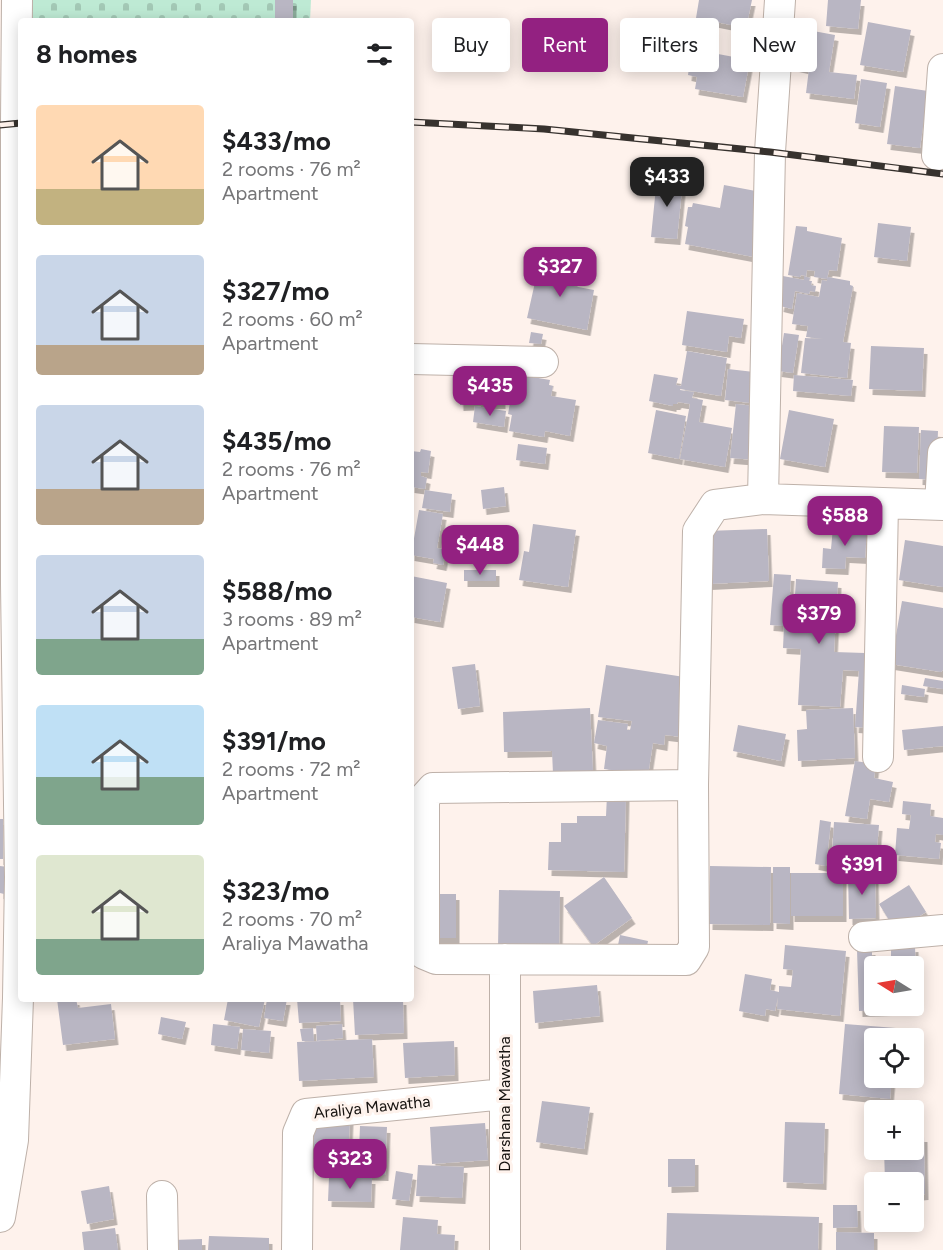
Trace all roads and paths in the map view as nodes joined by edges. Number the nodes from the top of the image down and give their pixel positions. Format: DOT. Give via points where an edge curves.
graph roads {
  1 [pos="17,0"];
  2 [pos="780,0"];
  3 [pos="943,69"];
  4 [pos="937,155"];
  5 [pos="414,359"];
  6 [pos="543,362"];
  7 [pos="8,378"];
  8 [pos="943,453"];
  9 [pos="763,500"];
  10 [pos="883,504"];
  11 [pos="941,505"];
  12 [pos="18,565"];
  13 [pos="18,592"];
  14 [pos="8,668"];
  15 [pos="878,757"];
  16 [pos="693,785"];
  17 [pos="18,842"];
  18 [pos="18,888"];
  19 [pos="943,930"];
  20 [pos="10,934"];
  21 [pos="864,937"];
  22 [pos="505,959"];
  23 [pos="9,997"];
  24 [pos="504,1094"];
  25 [pos="6,1139"];
  26 [pos="162,1196"];
  27 [pos="0,1217"];
  28 [pos="163,1250"];
  29 [pos="297,1250"];
  30 [pos="505,1250"];
  1 -- 7 [label="street"];
  2 -- 9 [label="street" via="770,152"];
  3 -- 4 [label="street"];
  5 -- 6 [label="street"];
  7 -- 12 [label="street"];
  8 -- 11 [label="street"];
  9 -- 10 [label="street"];
  9 -- 16 [label="street" via="714,505 698,531"];
  10 -- 11 [label="street"];
  10 -- 15 [label="street"];
  13 -- 14 [label="street"];
  14 -- 17 [label="street"];
  16 -- 22 [label="street" via="694,947 686,960"];
  16 -- 22 [label="street" via="433,788 424,798 424,954 436,958"];
  18 -- 20 [label="street"];
  19 -- 21 [label="street"];
  20 -- 23 [label="street"];
  22 -- 24 [label="street, Darshana Mawatha"];
  23 -- 25 [label="street"];
  24 -- 29 [label="street, Araliya Mawatha" via="306,1114 298,1133"];
  24 -- 30 [label="street, Darshana Mawatha"];
  25 -- 27 [label="street"];
  26 -- 28 [label="street"];
}
